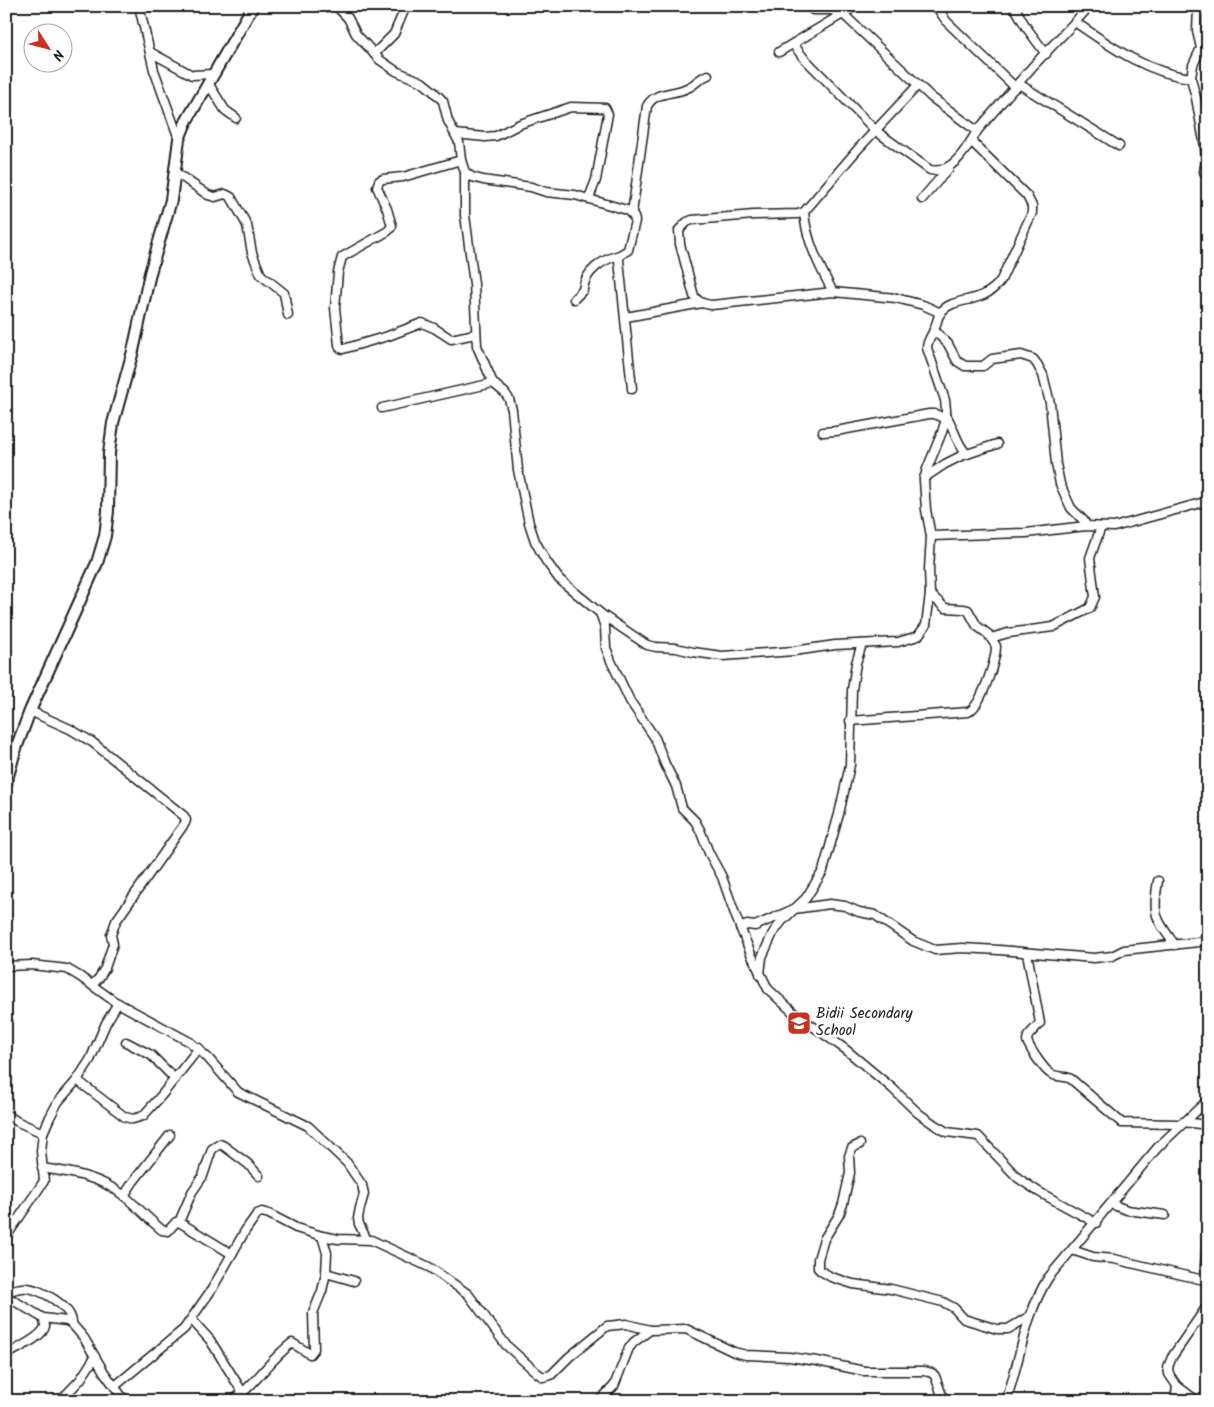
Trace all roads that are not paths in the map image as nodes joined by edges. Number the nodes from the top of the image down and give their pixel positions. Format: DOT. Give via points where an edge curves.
graph roads {
  1 [pos="139,6"];
  2 [pos="253,6"];
  3 [pos="336,6"];
  4 [pos="406,6"];
  5 [pos="809,6"];
  6 [pos="856,6"];
  7 [pos="936,6"];
  8 [pos="1014,6"];
  9 [pos="1090,6"];
  10 [pos="1198,6"];
  11 [pos="843,14"];
  12 [pos="1075,22"];
  13 [pos="793,44"];
  14 [pos="150,52"];
  15 [pos="780,52"];
  16 [pos="374,54"];
  17 [pos="1046,54"];
  18 [pos="708,75"];
  19 [pos="1190,78"];
  20 [pos="211,79"];
  21 [pos="918,85"];
  22 [pos="1017,86"];
  23 [pos="236,118"];
  24 [pos="876,131"];
  25 [pos="977,131"];
  26 [pos="455,134"];
  27 [pos="179,139"];
  28 [pos="971,141"];
  29 [pos="1119,146"];
  30 [pos="461,160"];
  31 [pos="951,166"];
  32 [pos="175,172"];
  33 [pos="465,172"];
  34 [pos="1204,172"];
  35 [pos="589,198"];
  36 [pos="922,199"];
  37 [pos="804,212"];
  38 [pos="632,213"];
  39 [pos="620,255"];
  40 [pos="833,292"];
  41 [pos="574,299"];
  42 [pos="702,303"];
  43 [pos="941,312"];
  44 [pos="288,315"];
  45 [pos="626,317"];
  46 [pos="934,330"];
  47 [pos="476,334"];
  48 [pos="493,383"];
  49 [pos="632,389"];
  50 [pos="382,408"];
  51 [pos="946,417"];
  52 [pos="823,432"];
  53 [pos="997,444"];
  54 [pos="967,454"];
  55 [pos="924,478"];
  56 [pos="1208,502"];
  57 [pos="1086,526"];
  58 [pos="1101,527"];
  59 [pos="931,536"];
  60 [pos="930,594"];
  61 [pos="600,612"];
  62 [pos="991,638"];
  63 [pos="862,644"];
  64 [pos="30,711"];
  65 [pos="850,721"];
  66 [pos="6,783"];
  67 [pos="1158,881"];
  68 [pos="794,909"];
  69 [pos="740,928"];
  70 [pos="1208,941"];
  71 [pos="1175,946"];
  72 [pos="1028,953"];
  73 [pos="6,966"];
  74 [pos="760,974"];
  75 [pos="92,985"];
  76 [pos="118,1003"];
  77 [pos="126,1042"];
  78 [pos="198,1048"];
  79 [pos="175,1078"];
  80 [pos="76,1080"];
  81 [pos="1208,1100"];
  82 [pos="6,1114"];
  83 [pos="1182,1123"];
  84 [pos="1208,1125"];
  85 [pos="44,1133"];
  86 [pos="170,1136"];
  87 [pos="860,1144"];
  88 [pos="42,1168"];
  89 [pos="259,1176"];
  90 [pos="124,1196"];
  91 [pos="1111,1204"];
  92 [pos="1165,1215"];
  93 [pos="179,1222"];
  94 [pos="1096,1223"];
  95 [pos="1208,1226"];
  96 [pos="322,1236"];
  97 [pos="6,1237"];
  98 [pos="366,1238"];
  99 [pos="1072,1250"];
  100 [pos="232,1254"];
  101 [pos="326,1274"];
  102 [pos="1206,1280"];
  103 [pos="354,1281"];
  104 [pos="6,1292"];
  105 [pos="6,1296"];
  106 [pos="1208,1305"];
  107 [pos="1030,1316"];
  108 [pos="43,1318"];
  109 [pos="192,1320"];
  110 [pos="72,1324"];
  111 [pos="650,1330"];
  112 [pos="6,1355"];
  113 [pos="95,1357"];
  114 [pos="115,1386"];
  115 [pos="1177,1386"];
  116 [pos="244,1393"];
  117 [pos="60,1401"];
  118 [pos="125,1401"];
  119 [pos="232,1401"];
  120 [pos="598,1401"];
  121 [pos="944,1401"];
  122 [pos="1006,1401"];
  123 [pos="1175,1401"];
  124 [pos="1197,1401"];
  1 -- 14 [label="street"];
  2 -- 20 [label="main road"];
  3 -- 16 [label="street"];
  4 -- 16 [label="street" via="394,34"];
  5 -- 11 [label="street" via="813,10"];
  6 -- 11 [label="street"];
  7 -- 22 [label="street" via="947,22"];
  8 -- 17 [label="street"];
  9 -- 12 [label="street"];
  10 -- 19 [label="street" via="1197,31 1201,48 1192,65"];
  11 -- 13 [label="street"];
  11 -- 21 [label="street"];
  12 -- 17 [label="street"];
  12 -- 19 [label="street" via="1134,60 1168,74"];
  13 -- 15 [label="street"];
  13 -- 24 [label="street"];
  14 -- 20 [label="street" via="192,75"];
  14 -- 27 [label="street"];
  16 -- 26 [label="street" via="438,95"];
  17 -- 22 [label="street"];
  18 -- 38 [label="street" via="685,89 653,97 649,102"];
  19 -- 34 [label="street" via="1205,147"];
  20 -- 23 [label="street" via="225,110"];
  20 -- 27 [label="main road"];
  21 -- 24 [label="street"];
  21 -- 25 [label="street"];
  22 -- 25 [label="street"];
  22 -- 29 [label="street"];
  24 -- 31 [label="street" via="930,170 939,171"];
  24 -- 37 [label="street"];
  25 -- 28 [label="street"];
  26 -- 30 [label="street"];
  26 -- 35 [label="street" via="496,136 520,124 571,107 605,108 607,122 596,180"];
  27 -- 32 [label="main road"];
  28 -- 31 [label="street"];
  28 -- 43 [label="street" via="1027,196 1032,213 997,287 985,296 953,304"];
  30 -- 33 [label="street"];
  30 -- 47 [label="street" via="379,181 377,187 392,226 342,257 335,317 339,345 343,349 422,323 451,340"];
  31 -- 36 [label="street"];
  32 -- 44 [label="street" via="208,195 231,197 248,225 252,253 261,275 284,293"];
  32 -- 64 [label="main road" via="171,200 113,423 105,536 97,563"];
  33 -- 35 [label="street" via="483,180"];
  33 -- 47 [label="street" via="465,215 474,284"];
  35 -- 38 [label="street"];
  37 -- 40 [label="street" via="816,255"];
  37 -- 42 [label="street" via="692,220 682,226 679,230 680,244 687,274 694,296"];
  38 -- 39 [label="street" via="635,220 628,250"];
  39 -- 41 [label="street" via="589,273 583,290"];
  39 -- 45 [label="street"];
  40 -- 42 [label="street" via="712,305"];
  40 -- 43 [label="street" via="896,298"];
  42 -- 45 [label="street"];
  43 -- 46 [label="street"];
  45 -- 49 [label="street"];
  46 -- 51 [label="street" via="927,348 945,400"];
  46 -- 57 [label="street" via="944,338 957,361 965,366 983,366 992,359 1021,355 1037,364 1047,388 1060,484 1071,508"];
  47 -- 48 [label="street" via="479,353"];
  48 -- 50 [label="street"];
  48 -- 61 [label="street" via="505,393 510,404 518,470 540,552 559,578"];
  51 -- 52 [label="street" via="929,414"];
  51 -- 54 [label="street" via="959,445"];
  51 -- 55 [label="street"];
  53 -- 54 [label="street"];
  54 -- 55 [label="street"];
  55 -- 59 [label="street"];
  56 -- 58 [label="street" via="1114,527"];
  57 -- 58 [label="street"];
  57 -- 59 [label="street"];
  58 -- 62 [label="street" via="1090,558 1095,597 1090,608 1053,626"];
  59 -- 60 [label="street"];
  60 -- 62 [label="street" via="945,608 968,610 977,626"];
  60 -- 63 [label="street" via="926,625 918,636 898,642"];
  61 -- 63 [label="street" via="656,648 722,656"];
  61 -- 69 [label="street" via="611,661 630,701 655,738 682,808 700,830 722,877"];
  62 -- 65 [label="street" via="996,646 993,668 971,711"];
  63 -- 65 [label="street" via="852,684"];
  64 -- 66 [label="main road"];
  64 -- 75 [label="street" via="70,728 92,742 186,820 116,921 106,968"];
  65 -- 68 [label="street" via="850,765 823,871 806,898"];
  67 -- 71 [label="street" via="1156,917"];
  68 -- 69 [label="street" via="755,926"];
  68 -- 72 [label="street" via="830,904 845,906 878,916 913,941 935,950 962,948"];
  68 -- 74 [label="street" via="772,933 762,957"];
  69 -- 74 [label="street"];
  70 -- 71 [label="street"];
  71 -- 72 [label="street" via="1124,950 1112,956 1094,958"];
  72 -- 83 [label="street" via="1040,1023 1026,1042 1046,1070 1054,1076 1067,1076 1122,1123"];
  73 -- 75 [label="street" via="59,966"];
  74 -- 94 [label="street" via="773,995 846,1048 918,1113 947,1132 978,1136 1023,1181"];
  75 -- 76 [label="street"];
  76 -- 78 [label="street"];
  76 -- 80 [label="street" via="90,1060"];
  77 -- 79 [label="street" via="151,1055"];
  78 -- 79 [label="street"];
  78 -- 98 [label="street" via="238,1092 308,1126 348,1164 364,1190 358,1213"];
  79 -- 80 [label="street" via="143,1116 133,1119"];
  80 -- 85 [label="street" via="58,1102"];
  81 -- 83 [label="street"];
  82 -- 85 [label="street"];
  83 -- 84 [label="street"];
  83 -- 91 [label="street"];
  85 -- 88 [label="street"];
  86 -- 90 [label="street"];
  87 -- 107 [label="street" via="852,1148 849,1156 850,1173 843,1204 824,1239 818,1259 820,1271 853,1284 943,1302 951,1305 964,1319 997,1329 1008,1328"];
  88 -- 90 [label="street" via="94,1179"];
  88 -- 97 [label="street" via="42,1185"];
  89 -- 93 [label="street" via="224,1146 216,1146"];
  90 -- 93 [label="street" via="162,1230 168,1231"];
  91 -- 92 [label="street" via="1127,1210"];
  91 -- 94 [label="street"];
  93 -- 100 [label="street"];
  94 -- 99 [label="street"];
  95 -- 102 [label="street"];
  96 -- 98 [label="street"];
  96 -- 100 [label="street" via="262,1212 252,1221"];
  96 -- 101 [label="street" via="327,1253"];
  98 -- 111 [label="street" via="429,1267 463,1289 506,1345 543,1377 551,1375 607,1326 626,1324"];
  99 -- 102 [label="street"];
  99 -- 107 [label="street" via="1048,1278"];
  100 -- 109 [label="street"];
  101 -- 103 [label="street"];
  101 -- 116 [label="street" via="313,1313 314,1349 310,1354 292,1343"];
  104 -- 110 [label="street" via="22,1288 42,1293 70,1313"];
  105 -- 108 [label="street"];
  106 -- 115 [label="street" via="1169,1362 1169,1374"];
  107 -- 122 [label="street"];
  108 -- 110 [label="street"];
  108 -- 112 [label="street" via="41,1333"];
  109 -- 114 [label="street"];
  109 -- 116 [label="street" via="210,1340"];
  110 -- 113 [label="street"];
  111 -- 120 [label="street" via="629,1348 614,1386"];
  111 -- 121 [label="street" via="686,1328 746,1355 789,1357 864,1371 925,1371 935,1376"];
  113 -- 114 [label="street"];
  113 -- 117 [label="street" via="80,1380"];
  114 -- 118 [label="street"];
  115 -- 123 [label="street"];
  115 -- 124 [label="street"];
  116 -- 119 [label="street"];
}
